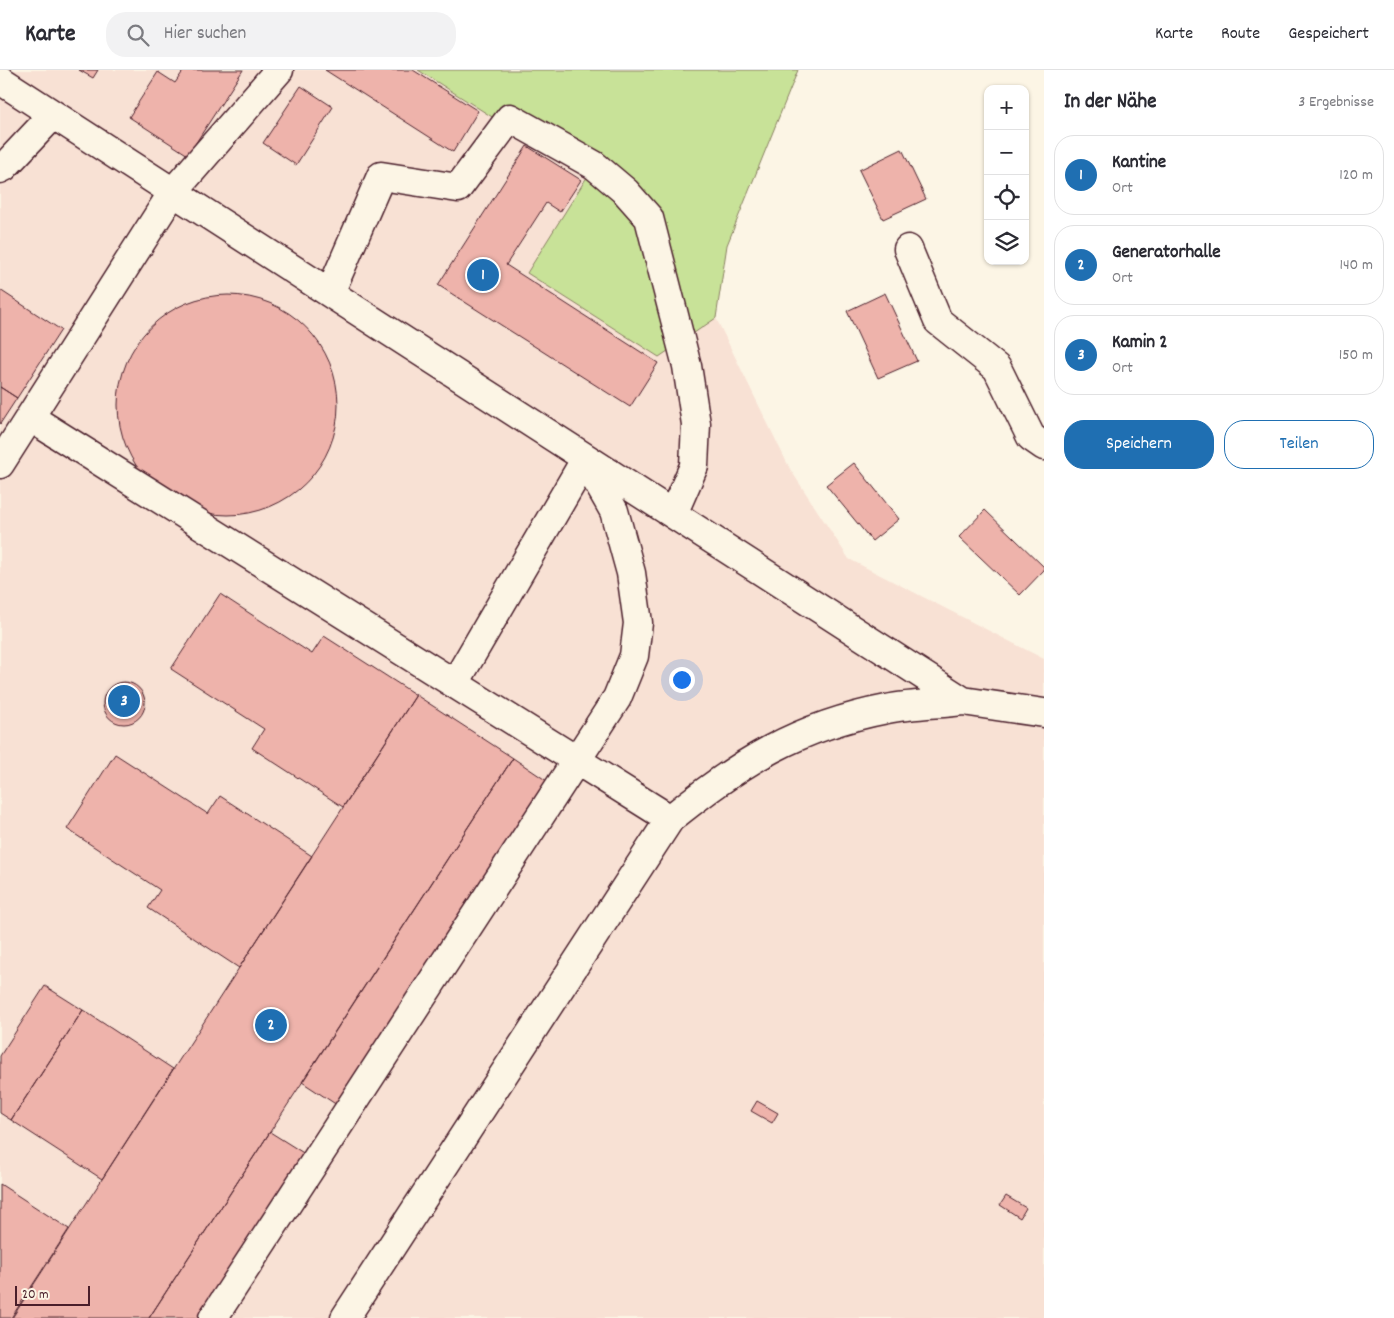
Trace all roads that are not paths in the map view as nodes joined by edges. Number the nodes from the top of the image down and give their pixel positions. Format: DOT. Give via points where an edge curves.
graph roads {
  1 [pos="279,70"];
  2 [pos="0,80"];
  3 [pos="53,115"];
  4 [pos="0,169"];
  5 [pos="173,192"];
  6 [pos="908,248"];
  7 [pos="330,292"];
  8 [pos="31,418"];
  9 [pos="1044,446"];
  10 [pos="586,460"];
  11 [pos="0,464"];
  12 [pos="673,514"];
  13 [pos="455,683"];
  14 [pos="963,701"];
  15 [pos="1044,713"];
  16 [pos="577,761"];
  17 [pos="670,819"];
  18 [pos="213,1318"];
  19 [pos="345,1318"];
  1 -- 5 [label="street"];
  2 -- 3 [label="street"];
  3 -- 4 [label="street"];
  3 -- 5 [label="street"];
  5 -- 7 [label="street"];
  5 -- 8 [label="street"];
  6 -- 9 [label="street" via="938,321 997,368 1031,437"];
  7 -- 10 [label="street"];
  7 -- 12 [label="street" via="381,176 458,188 510,118 594,165 626,192 649,218 687,366 696,424 694,466"];
  8 -- 11 [label="street"];
  8 -- 13 [label="street"];
  10 -- 12 [label="street"];
  10 -- 13 [label="street"];
  10 -- 16 [label="street" via="614,512 631,573 638,623 634,656 617,698"];
  12 -- 14 [label="street"];
  13 -- 16 [label="street"];
  14 -- 15 [label="street"];
  14 -- 17 [label="street" via="889,709 838,721 786,740 730,772"];
  16 -- 17 [label="street"];
  16 -- 18 [label="street"];
  17 -- 19 [label="street"];
}
